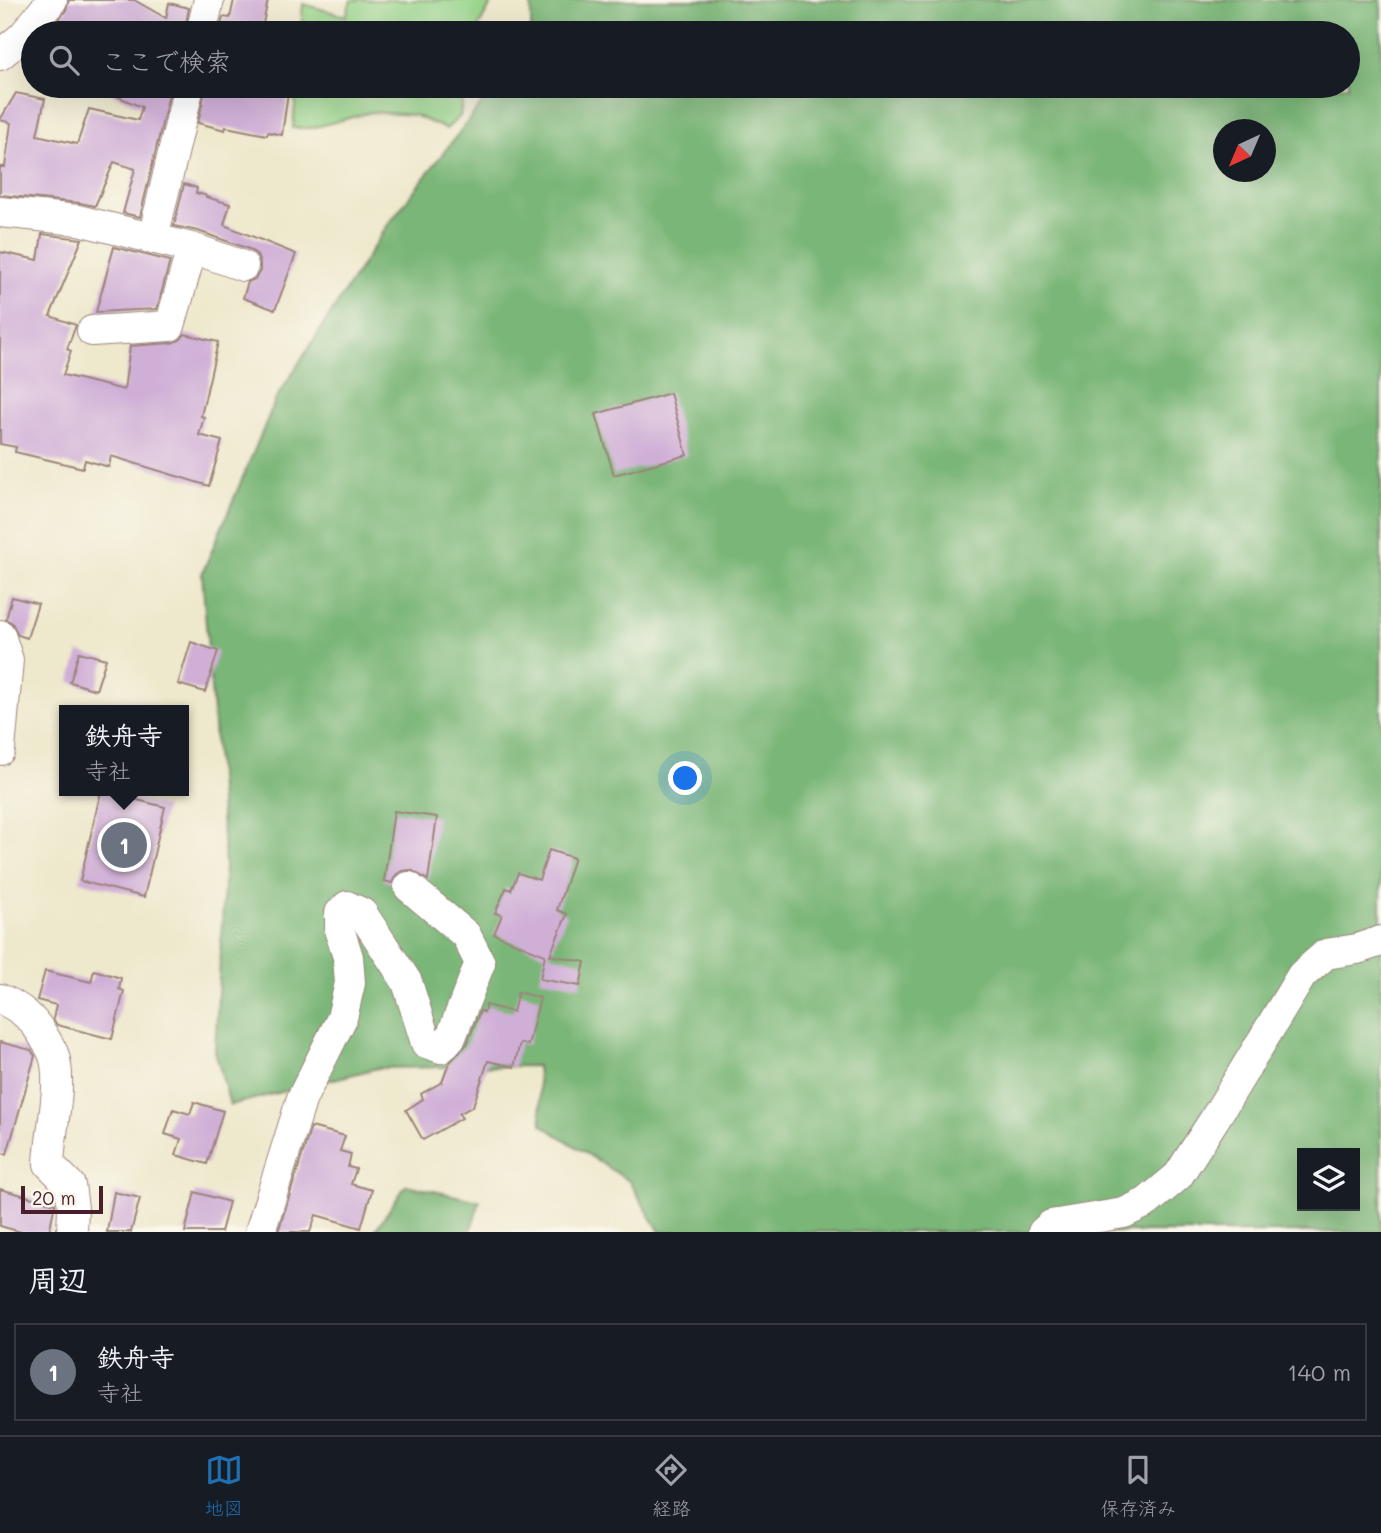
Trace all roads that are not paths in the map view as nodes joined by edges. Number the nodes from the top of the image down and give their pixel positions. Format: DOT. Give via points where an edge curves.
graph roads {
  1 [pos="51,0"];
  2 [pos="209,0"];
  3 [pos="35,21"];
  4 [pos="204,21"];
  5 [pos="21,38"];
  6 [pos="0,55"];
  7 [pos="186,98"];
  8 [pos="0,212"];
  9 [pos="153,238"];
  10 [pos="192,248"];
  11 [pos="243,266"];
  12 [pos="92,331"];
  13 [pos="0,635"];
  14 [pos="0,750"];
  15 [pos="409,887"];
  16 [pos="1381,941"];
  17 [pos="0,999"];
  18 [pos="72,1232"];
  19 [pos="260,1232"];
  20 [pos="1043,1232"];
  1 -- 3 [label="street"];
  2 -- 4 [label="street"];
  5 -- 6 [label="street"];
  7 -- 9 [label="street"];
  8 -- 9 [label="street" via="78,220"];
  9 -- 10 [label="street"];
  10 -- 11 [label="street"];
  10 -- 12 [label="street" via="170,326"];
  13 -- 14 [label="street" via="8,660"];
  15 -- 19 [label="street" via="466,935 480,963 451,1037 441,1048 426,1043 407,982 362,913 347,906 340,913 350,983 342,1018 302,1098"];
  16 -- 20 [label="street" via="1326,954 1302,975 1178,1176 1147,1202 1124,1213 1051,1225"];
  17 -- 18 [label="street" via="37,1024 55,1057 50,1164 70,1185"];
}
